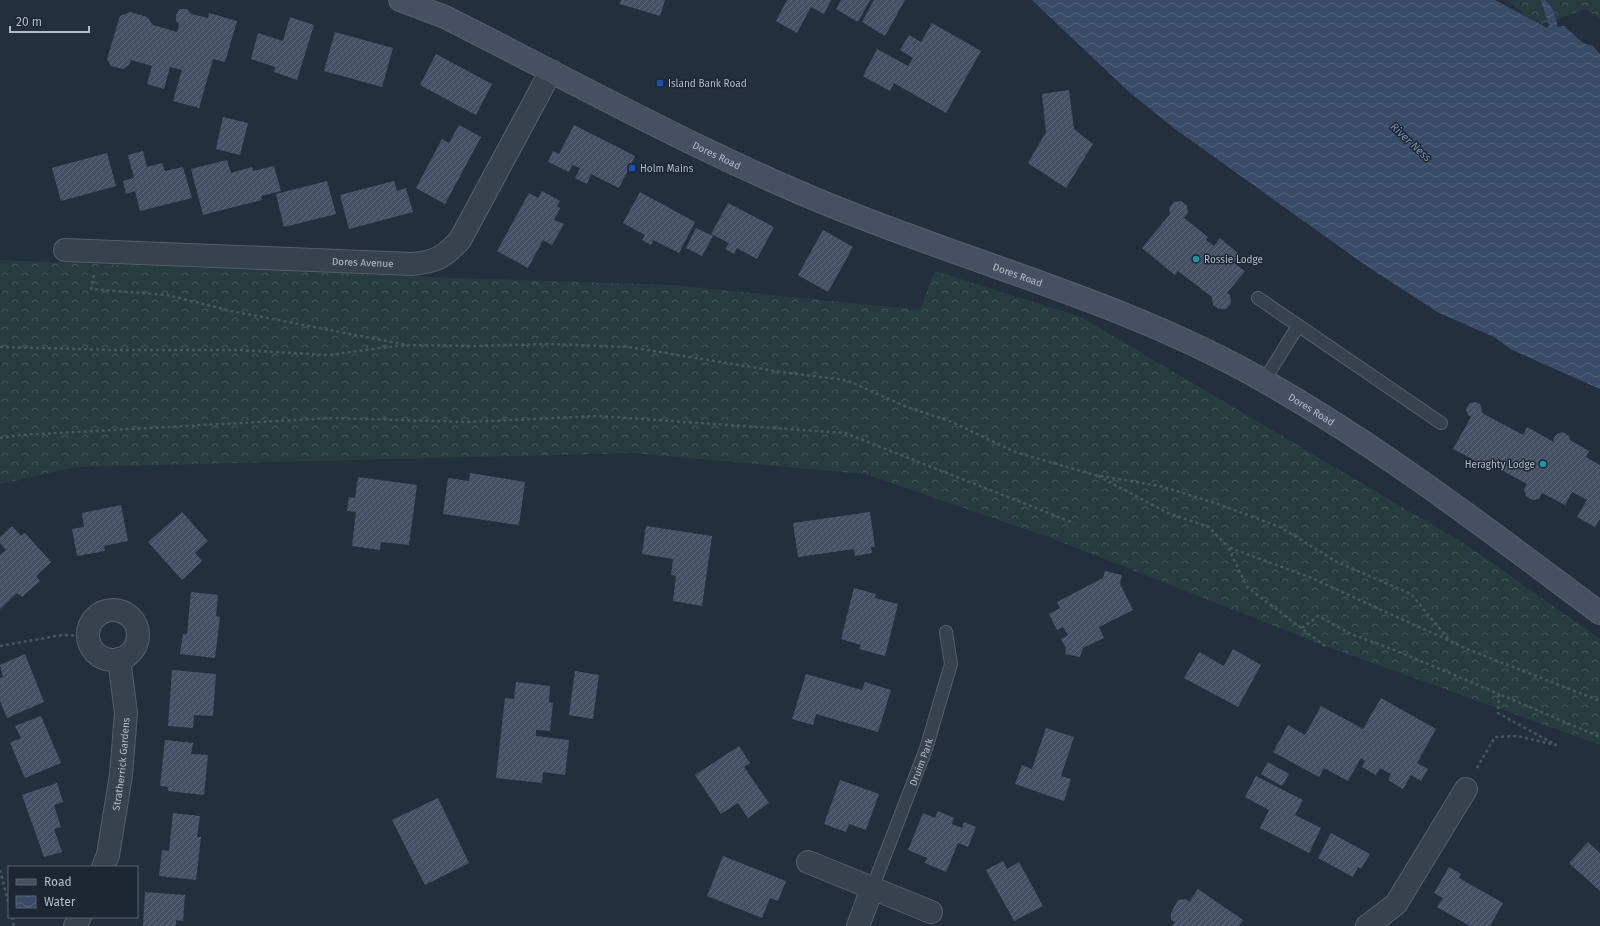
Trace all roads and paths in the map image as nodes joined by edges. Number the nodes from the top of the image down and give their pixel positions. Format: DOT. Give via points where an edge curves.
graph roads {
  1 [pos="400,0"];
  2 [pos="551,70"];
  3 [pos="65,250"];
  4 [pos="100,251"];
  5 [pos="1258,298"];
  6 [pos="1298,326"];
  7 [pos="407,345"];
  8 [pos="0,347"];
  9 [pos="1264,381"];
  10 [pos="1441,423"];
  11 [pos="0,438"];
  12 [pos="1095,475"];
  13 [pos="1074,523"];
  14 [pos="1228,547"];
  15 [pos="1600,613"];
  16 [pos="1301,628"];
  17 [pos="946,632"];
  18 [pos="87,636"];
  19 [pos="1450,641"];
  20 [pos="0,646"];
  21 [pos="1325,646"];
  22 [pos="119,659"];
  23 [pos="1499,694"];
  24 [pos="1600,701"];
  25 [pos="1600,737"];
  26 [pos="1466,789"];
  27 [pos="808,862"];
  28 [pos="103,866"];
  29 [pos="0,870"];
  30 [pos="872,889"];
  31 [pos="8,901"];
  32 [pos="931,912"];
  33 [pos="858,926"];
  34 [pos="1367,926"];
  1 -- 2 [label="main road, Dores Road" via="445,17"];
  2 -- 4 [label="street, Dores Avenue" via="460,240 446,255 430,262 412,264"];
  2 -- 9 [label="main road, Dores Road" via="721,157 862,218 1095,304 1181,339"];
  3 -- 4 [label="street, Dores Avenue"];
  4 -- 7 [label="path" via="91,289 167,295 231,311"];
  5 -- 6 [label="lane"];
  6 -- 9 [label="lane"];
  6 -- 10 [label="lane"];
  7 -- 8 [label="path" via="328,355 239,350"];
  7 -- 12 [label="path" via="549,344 629,347 846,380 906,406 952,422 1015,452"];
  9 -- 15 [label="main road, Dores Road" via="1379,451"];
  11 -- 13 [label="path" via="332,418 468,422 598,416 845,433"];
  12 -- 14 [label="path" via="1168,513 1209,527"];
  12 -- 19 [label="path" via="1160,486 1280,527 1337,562 1411,594"];
  14 -- 16 [label="path" via="1247,587"];
  14 -- 19 [label="path" via="1314,579"];
  16 -- 21 [label="path"];
  16 -- 23 [label="path" via="1318,616 1351,634"];
  17 -- 30 [label="lane, Druim Park" via="951,664 926,749"];
  18 -- 20 [label="path" via="62,634"];
  18 -- 22 [label="street" via="89,645 98,655 110,660"];
  18 -- 22 [label="street" via="88,628 98,613 114,609 122,610 129,615 138,628 139,636 133,651"];
  19 -- 24 [label="path"];
  22 -- 28 [label="street, Stratherrick Gardens" via="126,713 121,775 108,855"];
  23 -- 25 [label="path"];
  23 -- 26 [label="path" via="1498,713 1556,745 1517,736 1495,737"];
  26 -- 34 [label="street" via="1396,904"];
  27 -- 30 [label="street"];
  29 -- 31 [label="path"];
  30 -- 32 [label="street"];
  30 -- 33 [label="street"];
}
